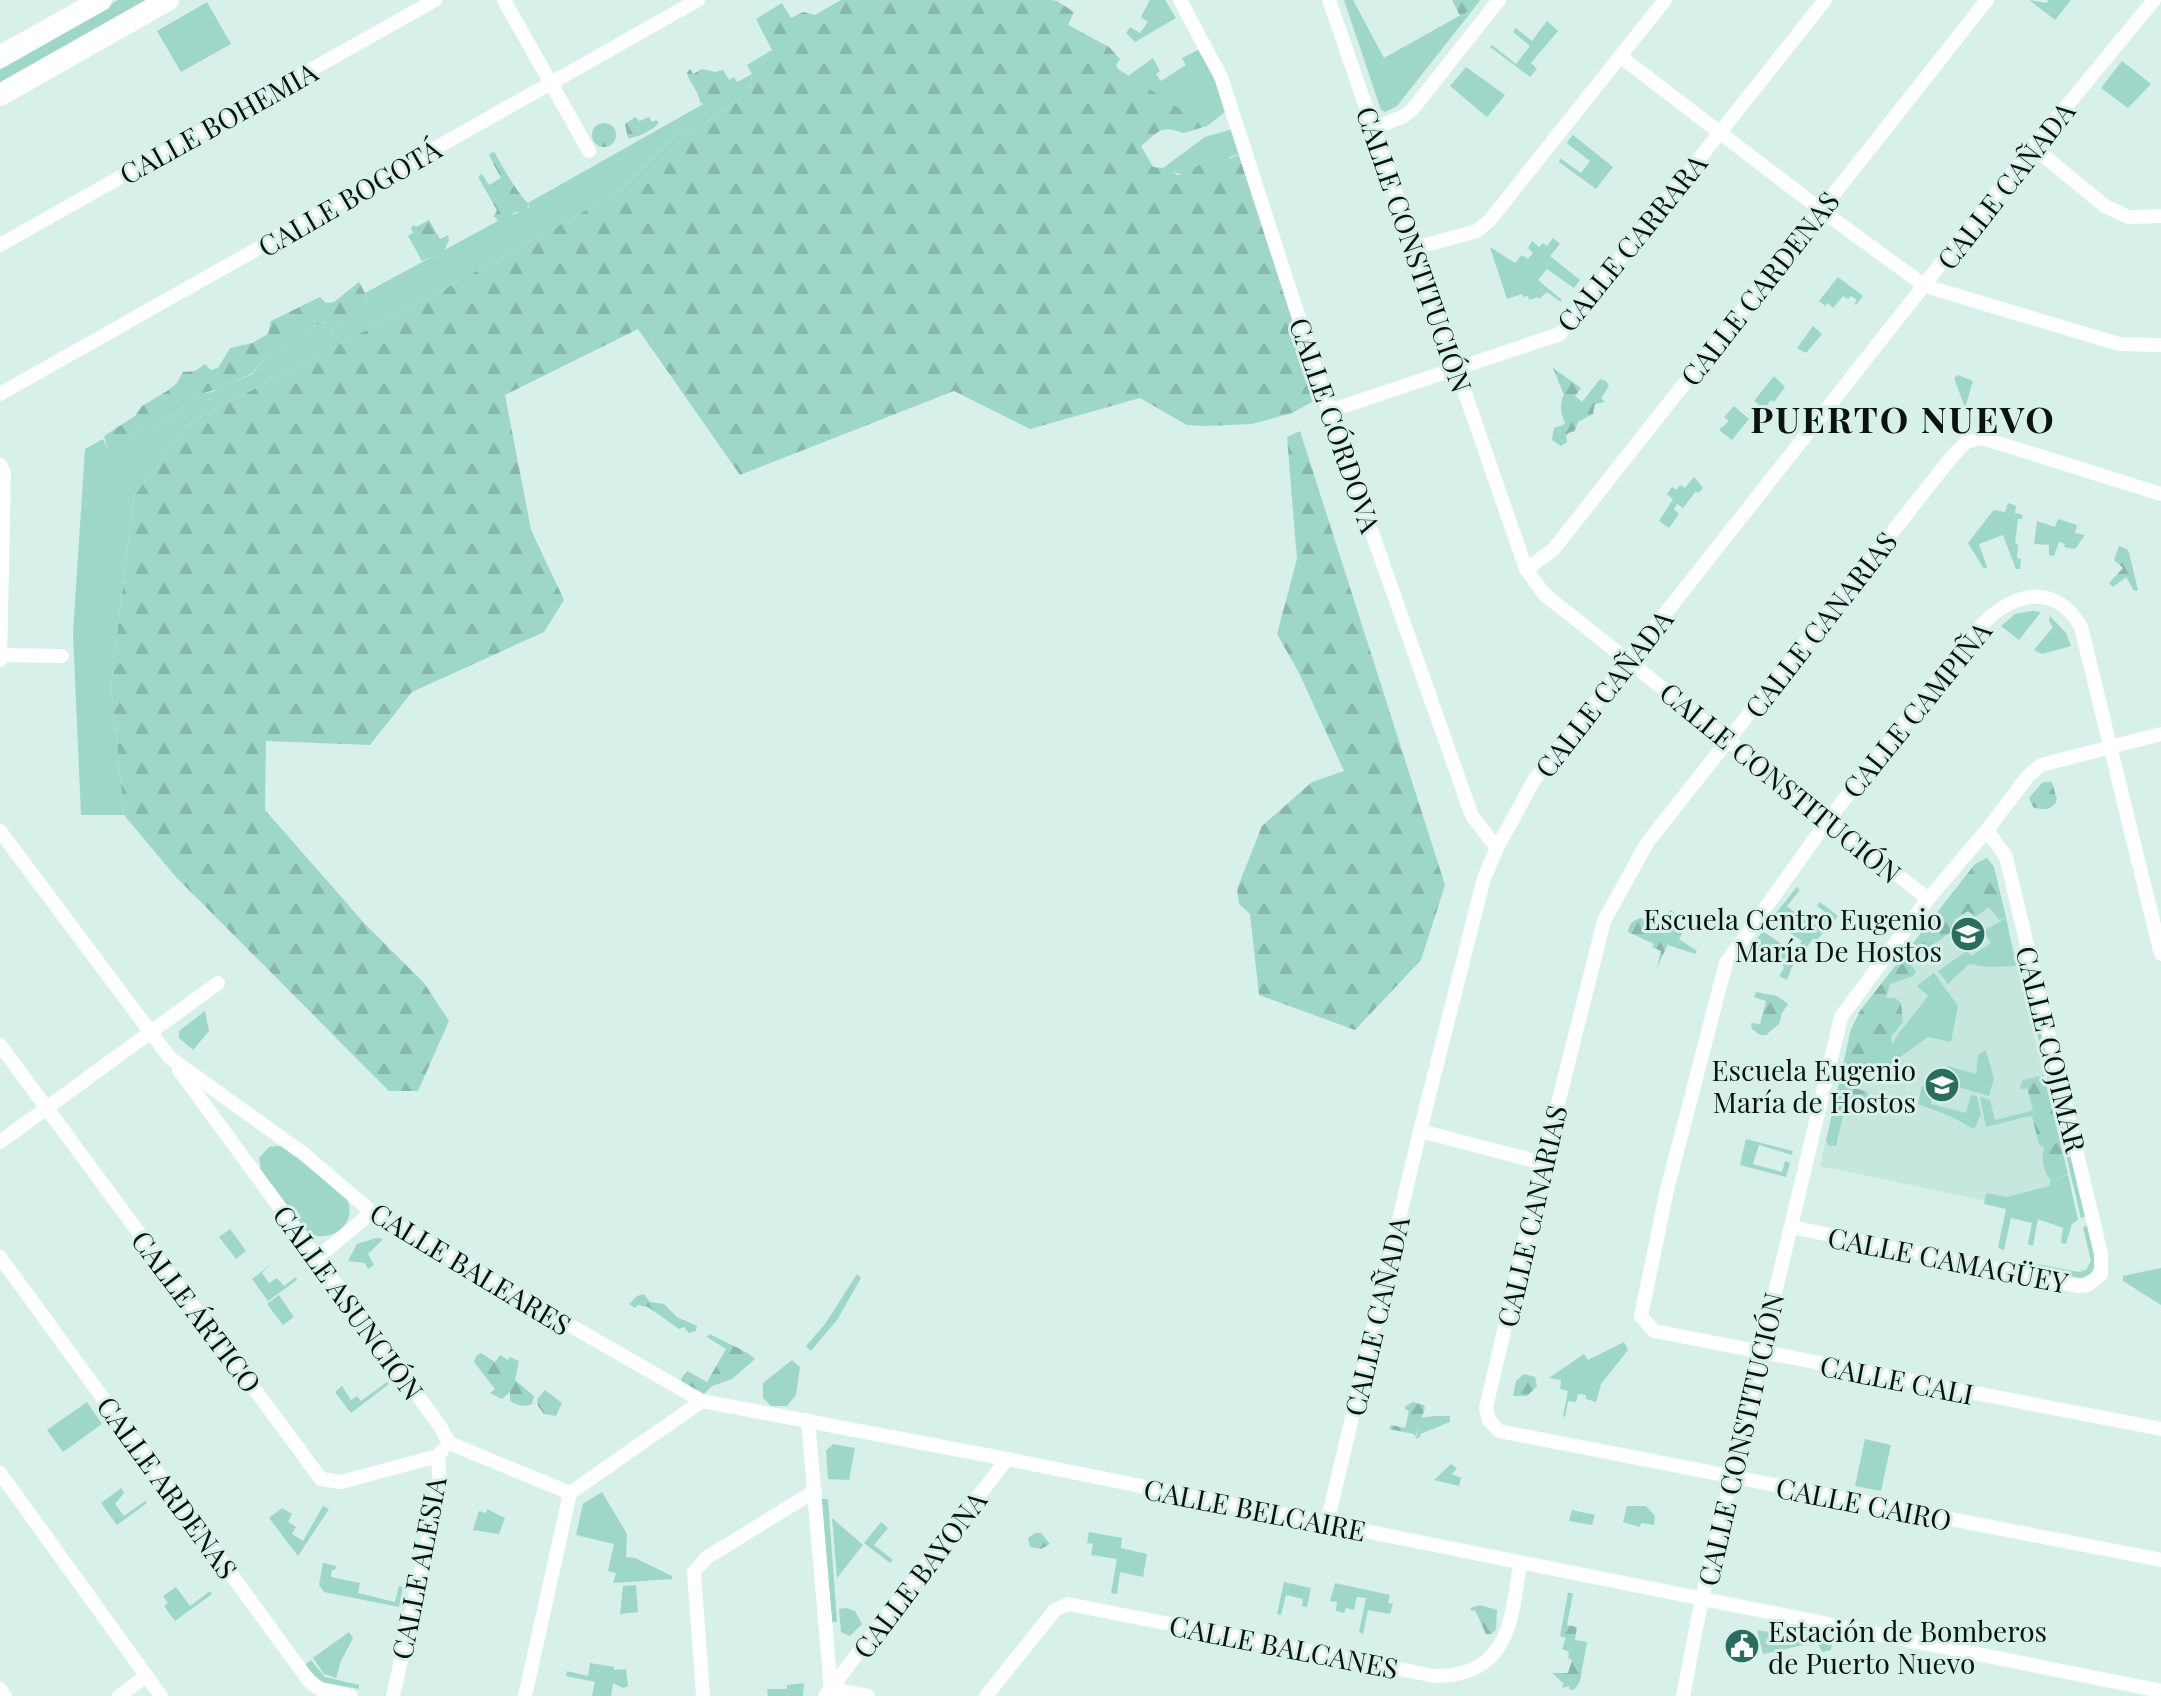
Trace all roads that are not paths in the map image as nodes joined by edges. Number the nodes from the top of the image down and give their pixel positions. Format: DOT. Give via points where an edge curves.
graph roads {
  1 [pos="101,0"];
  2 [pos="168,0"];
  3 [pos="435,0"];
  4 [pos="504,0"];
  5 [pos="698,0"];
  6 [pos="1180,0"];
  7 [pos="1329,0"];
  8 [pos="1499,0"];
  9 [pos="1665,0"];
  10 [pos="1825,0"];
  11 [pos="1987,0"];
  12 [pos="2154,0"];
  13 [pos="0,57"];
  14 [pos="1621,57"];
  15 [pos="550,82"];
  16 [pos="0,95"];
  17 [pos="1374,128"];
  18 [pos="1720,131"];
  19 [pos="2033,147"];
  20 [pos="589,151"];
  21 [pos="1821,210"];
  22 [pos="2161,216"];
  23 [pos="0,245"];
  24 [pos="1415,248"];
  25 [pos="1925,286"];
  26 [pos="2161,345"];
  27 [pos="1456,370"];
  28 [pos="0,394"];
  29 [pos="1329,411"];
  30 [pos="0,465"];
  31 [pos="2161,494"];
  32 [pos="1526,569"];
  33 [pos="0,656"];
  34 [pos="62,656"];
  35 [pos="1628,660"];
  36 [pos="2161,734"];
  37 [pos="1728,740"];
  38 [pos="2111,746"];
  39 [pos="1828,820"];
  40 [pos="1987,830"];
  41 [pos="0,831"];
  42 [pos="1497,848"];
  43 [pos="1928,899"];
  44 [pos="2161,954"];
  45 [pos="218,983"];
  46 [pos="152,1033"];
  47 [pos="0,1045"];
  48 [pos="170,1058"];
  49 [pos="47,1109"];
  50 [pos="1420,1131"];
  51 [pos="0,1142"];
  52 [pos="1543,1163"];
  53 [pos="372,1212"];
  54 [pos="1791,1227"];
  55 [pos="0,1257"];
  56 [pos="317,1258"];
  57 [pos="2101,1274"];
  58 [pos="1641,1316"];
  59 [pos="1761,1353"];
  60 [pos="702,1401"];
  61 [pos="1486,1408"];
  62 [pos="808,1420"];
  63 [pos="2161,1429"];
  64 [pos="449,1443"];
  65 [pos="438,1456"];
  66 [pos="1007,1459"];
  67 [pos="0,1473"];
  68 [pos="1731,1478"];
  69 [pos="815,1491"];
  70 [pos="570,1493"];
  71 [pos="1327,1523"];
  72 [pos="2161,1560"];
  73 [pos="1520,1562"];
  74 [pos="1702,1598"];
  75 [pos="146,1676"];
  76 [pos="0,1689"];
  77 [pos="2161,1691"];
  78 [pos="829,1694"];
  79 [pos="5,1696"];
  80 [pos="119,1696"];
  81 [pos="161,1696"];
  82 [pos="351,1696"];
  83 [pos="393,1696"];
  84 [pos="525,1696"];
  85 [pos="703,1696"];
  86 [pos="868,1696"];
  87 [pos="986,1696"];
  88 [pos="1683,1696"];
  1 -- 13 [label="main road"];
  2 -- 16 [label="main road"];
  3 -- 23 [label="street, CALLE BOHEMIA"];
  4 -- 15 [label="street"];
  5 -- 15 [label="street, CALLE BOGOTÁ"];
  6 -- 29 [label="street, CALLE CÓRDOVA" via="1221,77"];
  7 -- 17 [label="street, CALLE CONSTITUCIÓN"];
  8 -- 17 [label="street" via="1412,110"];
  9 -- 14 [label="street"];
  10 -- 18 [label="street, CALLE CARRARA"];
  11 -- 21 [label="street, CALLE CARDENAS"];
  12 -- 19 [label="street, CALLE CAÑADA"];
  14 -- 18 [label="street"];
  14 -- 24 [label="street" via="1490,220 1477,231"];
  15 -- 20 [label="street"];
  15 -- 28 [label="street, CALLE BOGOTÁ"];
  17 -- 24 [label="street, CALLE CONSTITUCIÓN"];
  18 -- 21 [label="street"];
  18 -- 27 [label="street, CALLE CARRARA" via="1565,329"];
  19 -- 22 [label="street" via="2105,206 2128,217"];
  19 -- 25 [label="street, CALLE CAÑADA"];
  21 -- 25 [label="street"];
  21 -- 32 [label="street, CALLE CARDENAS" via="1553,550"];
  24 -- 27 [label="street, CALLE CONSTITUCIÓN"];
  25 -- 26 [label="street" via="2119,344"];
  25 -- 35 [label="street, CALLE CAÑADA"];
  27 -- 29 [label="street, CALLE CARRARA"];
  27 -- 32 [label="street, CALLE CONSTITUCIÓN"];
  29 -- 42 [label="street, CALLE CÓRDOVA" via="1472,816"];
  30 -- 33 [label="street"];
  31 -- 37 [label="street, CALLE CANARIAS" via="1982,438 1966,442"];
  32 -- 35 [label="street, CALLE CONSTITUCIÓN" via="1544,594"];
  33 -- 34 [label="street"];
  35 -- 37 [label="street, CALLE CONSTITUCIÓN"];
  35 -- 42 [label="street, CALLE CAÑADA" via="1534,780"];
  36 -- 38 [label="street"];
  37 -- 39 [label="street, CALLE CONSTITUCIÓN"];
  37 -- 52 [label="street, CALLE CANARIAS" via="1647,843 1604,921"];
  38 -- 39 [label="street, CALLE CAMPIÑA" via="2076,619 2044,598 2018,598 1980,627"];
  38 -- 40 [label="street" via="2041,765"];
  38 -- 44 [label="street"];
  39 -- 43 [label="street, CALLE CONSTITUCIÓN"];
  39 -- 58 [label="street, CALLE CAMPIÑA" via="1726,963 1667,1190"];
  40 -- 43 [label="street"];
  40 -- 57 [label="street, CALLE COJIMAR" via="2006,857 2099,1242"];
  41 -- 46 [label="street, CALLE BALEARES"];
  42 -- 50 [label="street, CALLE CAÑADA" via="1484,878"];
  43 -- 54 [label="street, CALLE CONSTITUCIÓN" via="1841,1017"];
  45 -- 46 [label="street"];
  46 -- 48 [label="street, CALLE BALEARES"];
  46 -- 49 [label="street"];
  47 -- 49 [label="street, CALLE ÁRTICO"];
  48 -- 53 [label="street, CALLE BALEARES" via="304,1154"];
  48 -- 56 [label="street, CALLE ASUNCIÓN"];
  49 -- 51 [label="street"];
  49 -- 65 [label="street, CALLE ÁRTICO" via="321,1479 341,1482"];
  50 -- 52 [label="street"];
  50 -- 71 [label="street, CALLE CAÑADA"];
  52 -- 61 [label="street, CALLE CANARIAS"];
  53 -- 56 [label="street"];
  53 -- 60 [label="street, CALLE BALEARES"];
  54 -- 57 [label="street, CALLE CAMAGÜEY" via="2077,1286 2088,1285"];
  54 -- 59 [label="street, CALLE CONSTITUCIÓN"];
  55 -- 82 [label="street, CALLE ARDENAS" via="309,1681"];
  56 -- 64 [label="street, CALLE ASUNCIÓN"];
  58 -- 59 [label="street, CALLE CALI" via="1654,1331"];
  59 -- 63 [label="street, CALLE CALI"];
  59 -- 68 [label="street, CALLE CONSTITUCIÓN"];
  60 -- 62 [label="street, CALLE BALEARES"];
  60 -- 70 [label="street"];
  61 -- 68 [label="street, CALLE CAIRO" via="1499,1431"];
  62 -- 66 [label="street, CALLE BELCAIRE"];
  62 -- 69 [label="street"];
  64 -- 65 [label="street, CALLE ALESIA"];
  64 -- 70 [label="street"];
  65 -- 83 [label="street, CALLE ALESIA" via="440,1487"];
  66 -- 71 [label="street, CALLE BELCAIRE"];
  66 -- 78 [label="street, CALLE BAYONA"];
  67 -- 75 [label="street"];
  68 -- 72 [label="street, CALLE CAIRO"];
  68 -- 74 [label="street, CALLE CONSTITUCIÓN"];
  69 -- 78 [label="street"];
  69 -- 85 [label="street" via="706,1558 694,1572"];
  70 -- 84 [label="street"];
  71 -- 73 [label="street, CALLE BELCAIRE"];
  73 -- 74 [label="street, CALLE BELCAIRE"];
  73 -- 87 [label="street, CALLE BALCANES" via="1503,1644 1468,1672 1435,1676 1068,1604 1055,1610"];
  74 -- 77 [label="street, CALLE BELCAIRE"];
  74 -- 88 [label="street, CALLE CONSTITUCIÓN"];
  75 -- 80 [label="street"];
  75 -- 81 [label="street"];
  76 -- 79 [label="street"];
  78 -- 86 [label="street"];
}
